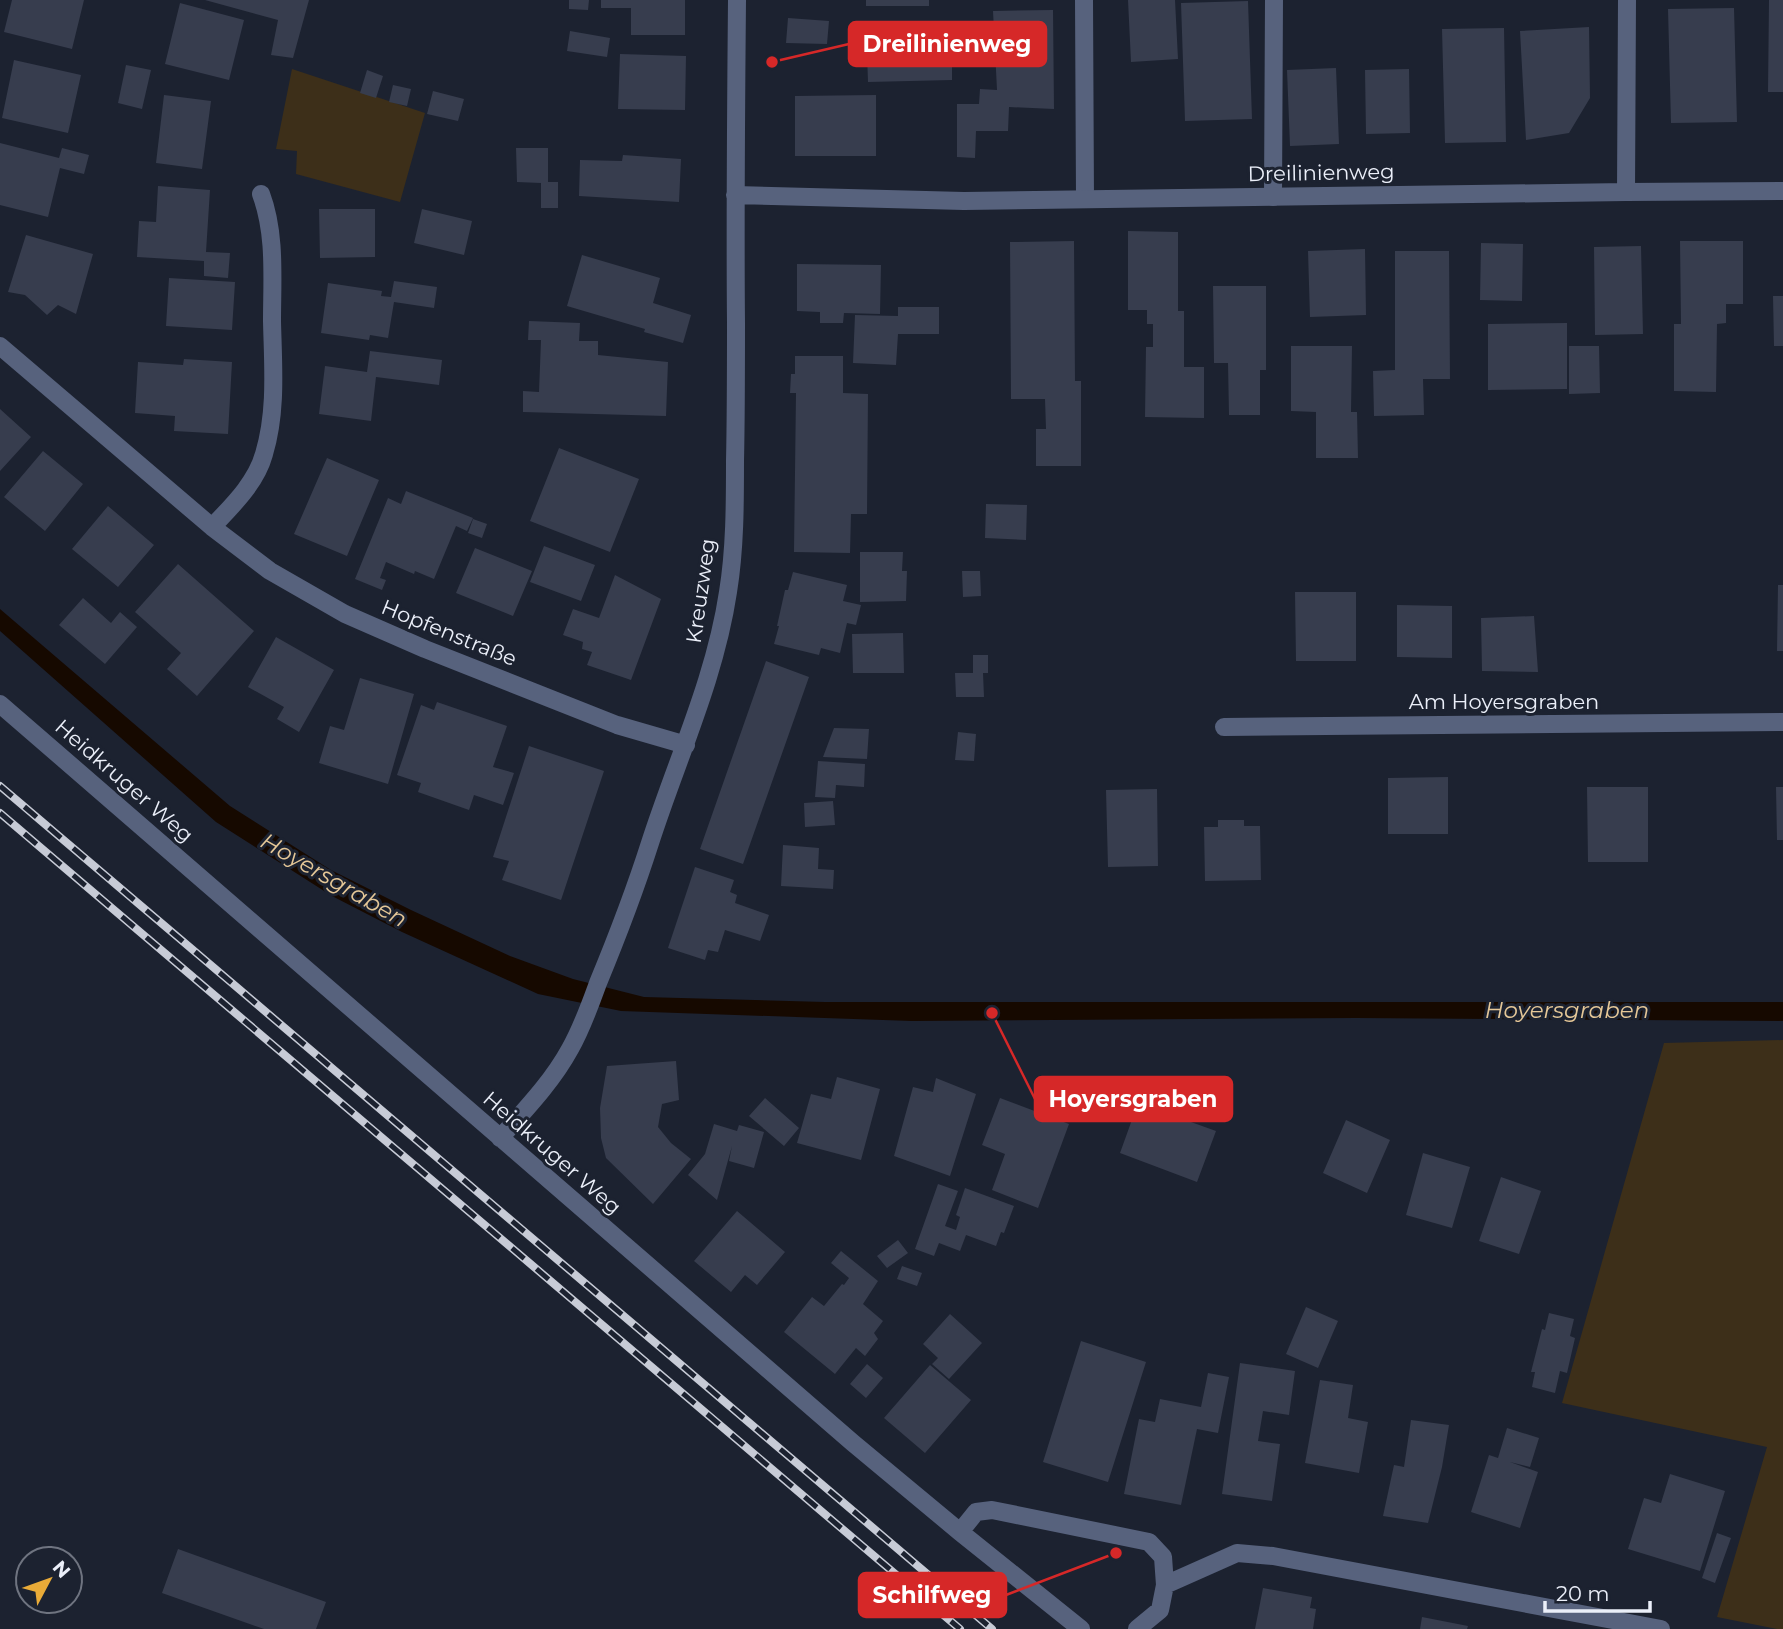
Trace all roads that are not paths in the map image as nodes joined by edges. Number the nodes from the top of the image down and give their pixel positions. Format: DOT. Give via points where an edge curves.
graph roads {
  1 [pos="737,0"];
  2 [pos="1084,0"];
  3 [pos="1274,0"];
  4 [pos="1627,0"];
  5 [pos="1783,191"];
  6 [pos="1626,192"];
  7 [pos="261,194"];
  8 [pos="734,195"];
  9 [pos="1273,197"];
  10 [pos="1086,199"];
  11 [pos="0,346"];
  12 [pos="212,527"];
  13 [pos="0,704"];
  14 [pos="1783,722"];
  15 [pos="1224,727"];
  16 [pos="685,745"];
  17 [pos="500,1138"];
  18 [pos="960,1532"];
  19 [pos="1165,1585"];
  20 [pos="1081,1629"];
  21 [pos="1137,1629"];
  22 [pos="1661,1629"];
  1 -- 8 [label="street, Kreuzweg"];
  2 -- 10 [label="street"];
  3 -- 9 [label="street"];
  4 -- 6 [label="street"];
  5 -- 6 [label="street, Dreilinienweg"];
  6 -- 9 [label="street, Dreilinienweg"];
  7 -- 12 [label="street" via="272,257 273,406 264,456 245,492"];
  8 -- 10 [label="street, Dreilinienweg"];
  8 -- 16 [label="street, Kreuzweg" via="735,505 729,589 718,646"];
  9 -- 10 [label="street, Dreilinienweg"];
  11 -- 12 [label="street, Hopfenstraße"];
  12 -- 16 [label="street, Hopfenstraße" via="270,571 345,614 617,725"];
  13 -- 17 [label="street, Heidkruger Weg"];
  14 -- 15 [label="street, Am Hoyersgraben"];
  16 -- 17 [label="street, Kreuzweg" via="639,879 570,1049"];
  17 -- 18 [label="street, Heidkruger Weg"];
  18 -- 19 [label="street" via="976,1512 992,1510 1149,1542 1163,1557"];
  18 -- 20 [label="street, Heidkruger Weg"];
  19 -- 21 [label="street" via="1160,1610"];
  19 -- 22 [label="street" via="1237,1553 1273,1556"];
}
